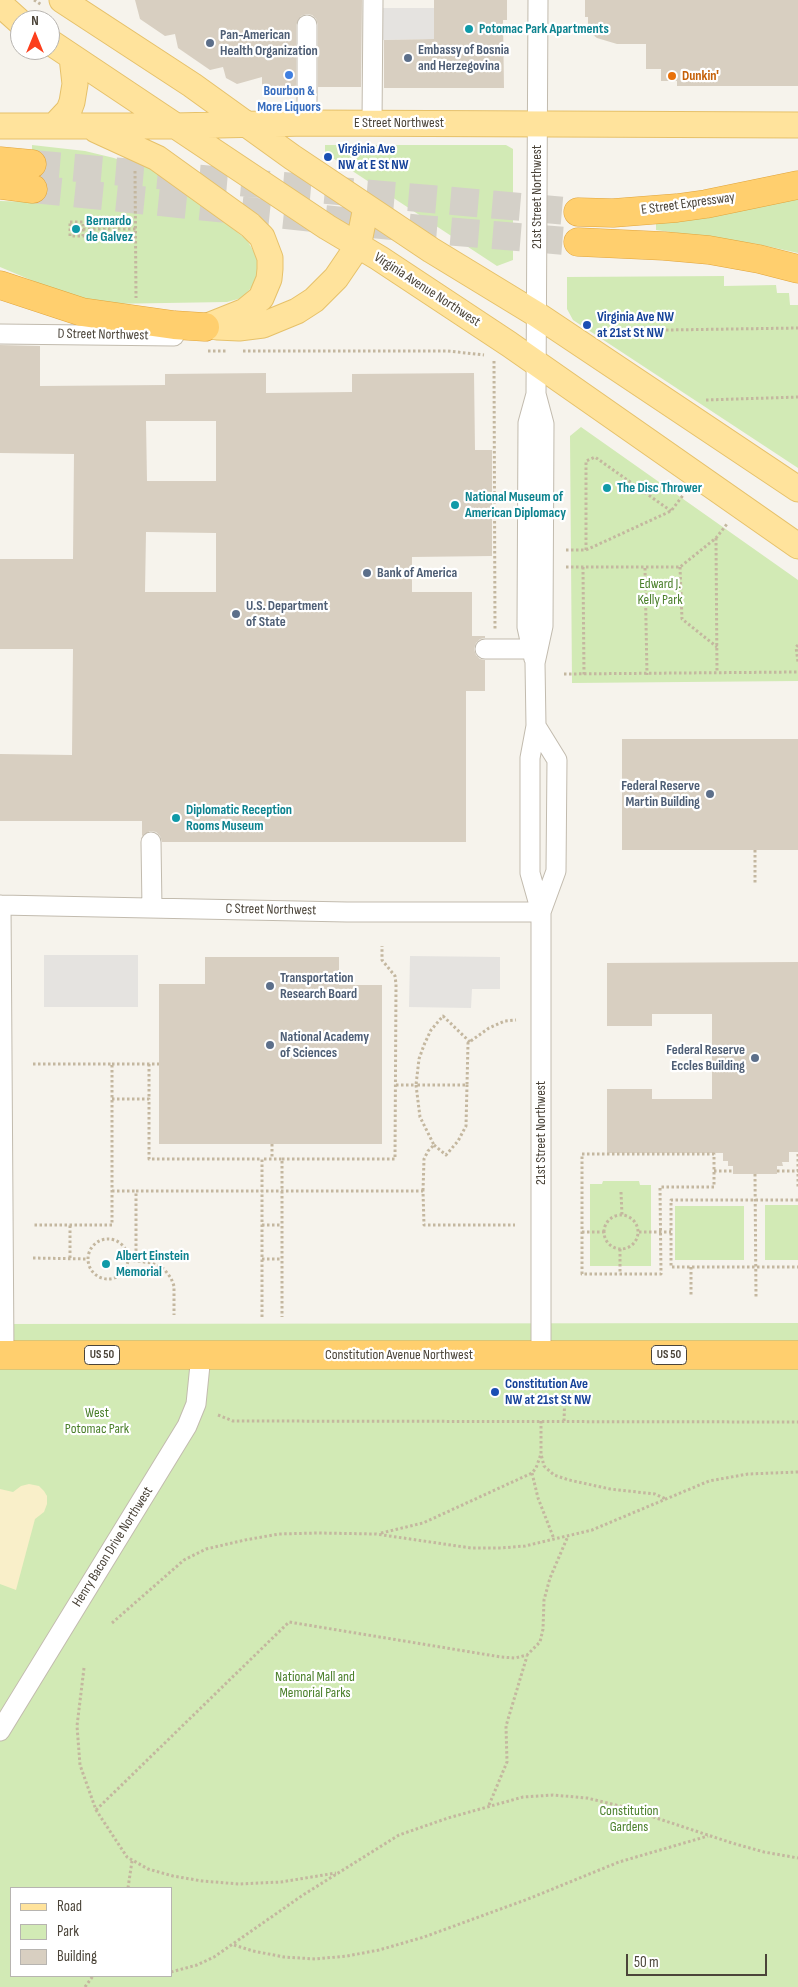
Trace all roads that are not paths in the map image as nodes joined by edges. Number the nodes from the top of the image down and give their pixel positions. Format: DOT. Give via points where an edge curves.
graph roads {
  1 [pos="62,0"];
  2 [pos="373,0"];
  3 [pos="538,0"];
  4 [pos="0,4"];
  5 [pos="10,13"];
  6 [pos="307,25"];
  7 [pos="60,49"];
  8 [pos="72,57"];
  9 [pos="307,122"];
  10 [pos="372,123"];
  11 [pos="246,124"];
  12 [pos="537,124"];
  13 [pos="798,125"];
  14 [pos="0,126"];
  15 [pos="54,126"];
  16 [pos="86,126"];
  17 [pos="174,126"];
  18 [pos="0,161"];
  19 [pos="0,185"];
  20 [pos="798,186"];
  21 [pos="366,207"];
  22 [pos="578,212"];
  23 [pos="578,242"];
  24 [pos="357,245"];
  25 [pos="798,269"];
  26 [pos="0,285"];
  27 [pos="536,314"];
  28 [pos="0,334"];
  29 [pos="202,339"];
  30 [pos="536,363"];
  31 [pos="798,489"];
  32 [pos="798,546"];
  33 [pos="490,649"];
  34 [pos="533,656"];
  35 [pos="536,726"];
  36 [pos="151,842"];
  37 [pos="0,905"];
  38 [pos="152,908"];
  39 [pos="542,912"];
  40 [pos="2,1355"];
  41 [pos="201,1355"];
  42 [pos="541,1355"];
  43 [pos="798,1355"];
  44 [pos="0,1731"];
  1 -- 11 [label="main road"];
  2 -- 10 [label="street"];
  3 -- 12 [label="street, 21st Street Northwest"];
  4 -- 5 [label="main road"];
  6 -- 9 [label="street"];
  7 -- 8 [label="main road, Virginia Avenue Northwest"];
  8 -- 15 [label="main road" via="75,84 72,102"];
  8 -- 17 [label="main road, Virginia Avenue Northwest"];
  9 -- 10 [label="main road, E Street Northwest"];
  9 -- 11 [label="main road, E Street Northwest"];
  10 -- 12 [label="main road, E Street Northwest"];
  11 -- 17 [label="main road, E Street Northwest"];
  11 -- 21 [label="main road"];
  12 -- 13 [label="main road, E Street Northwest"];
  12 -- 27 [label="street, 21st Street Northwest"];
  14 -- 15 [label="main road, E Street Northwest"];
  15 -- 16 [label="main road, E Street Northwest"];
  16 -- 17 [label="main road, E Street Northwest"];
  16 -- 29 [label="main road" via="158,158 262,237 270,258 270,279 261,298"];
  17 -- 24 [label="main road, Virginia Avenue Northwest"];
  18 -- 19 [label="highway" via="33,176"];
  20 -- 22 [label="highway, E Street Expressway" via="677,208"];
  21 -- 24 [label="main road"];
  21 -- 27 [label="main road"];
  23 -- 25 [label="highway" via="709,250"];
  24 -- 29 [label="main road" via="328,286 296,312 274,322"];
  24 -- 30 [label="main road, Virginia Avenue Northwest"];
  26 -- 29 [label="highway" via="82,312 126,319"];
  27 -- 30 [label="street, 21st Street Northwest"];
  27 -- 31 [label="main road"];
  28 -- 29 [label="street, D Street Northwest" via="185,336"];
  30 -- 32 [label="main road, Virginia Avenue Northwest"];
  30 -- 34 [label="street, 21st Street Northwest" via="536,394 528,423 526,628"];
  33 -- 34 [label="street"];
  34 -- 35 [label="street, 21st Street Northwest"];
  35 -- 39 [label="street, 21st Street Northwest" via="530,758 530,873"];
  35 -- 39 [label="street, 21st Street Northwest" via="558,760 556,871"];
  36 -- 38 [label="street"];
  37 -- 38 [label="street, C Street Northwest"];
  37 -- 40 [label="street"];
  38 -- 39 [label="street, C Street Northwest"];
  39 -- 42 [label="street, 21st Street Northwest"];
  40 -- 41 [label="highway, Constitution Avenue Northwest / US 50"];
  41 -- 42 [label="highway, Constitution Avenue Northwest / US 50"];
  41 -- 44 [label="street, Henry Bacon Drive Northwest" via="194,1413"];
  42 -- 43 [label="highway, Constitution Avenue Northwest / US 50"];
}
